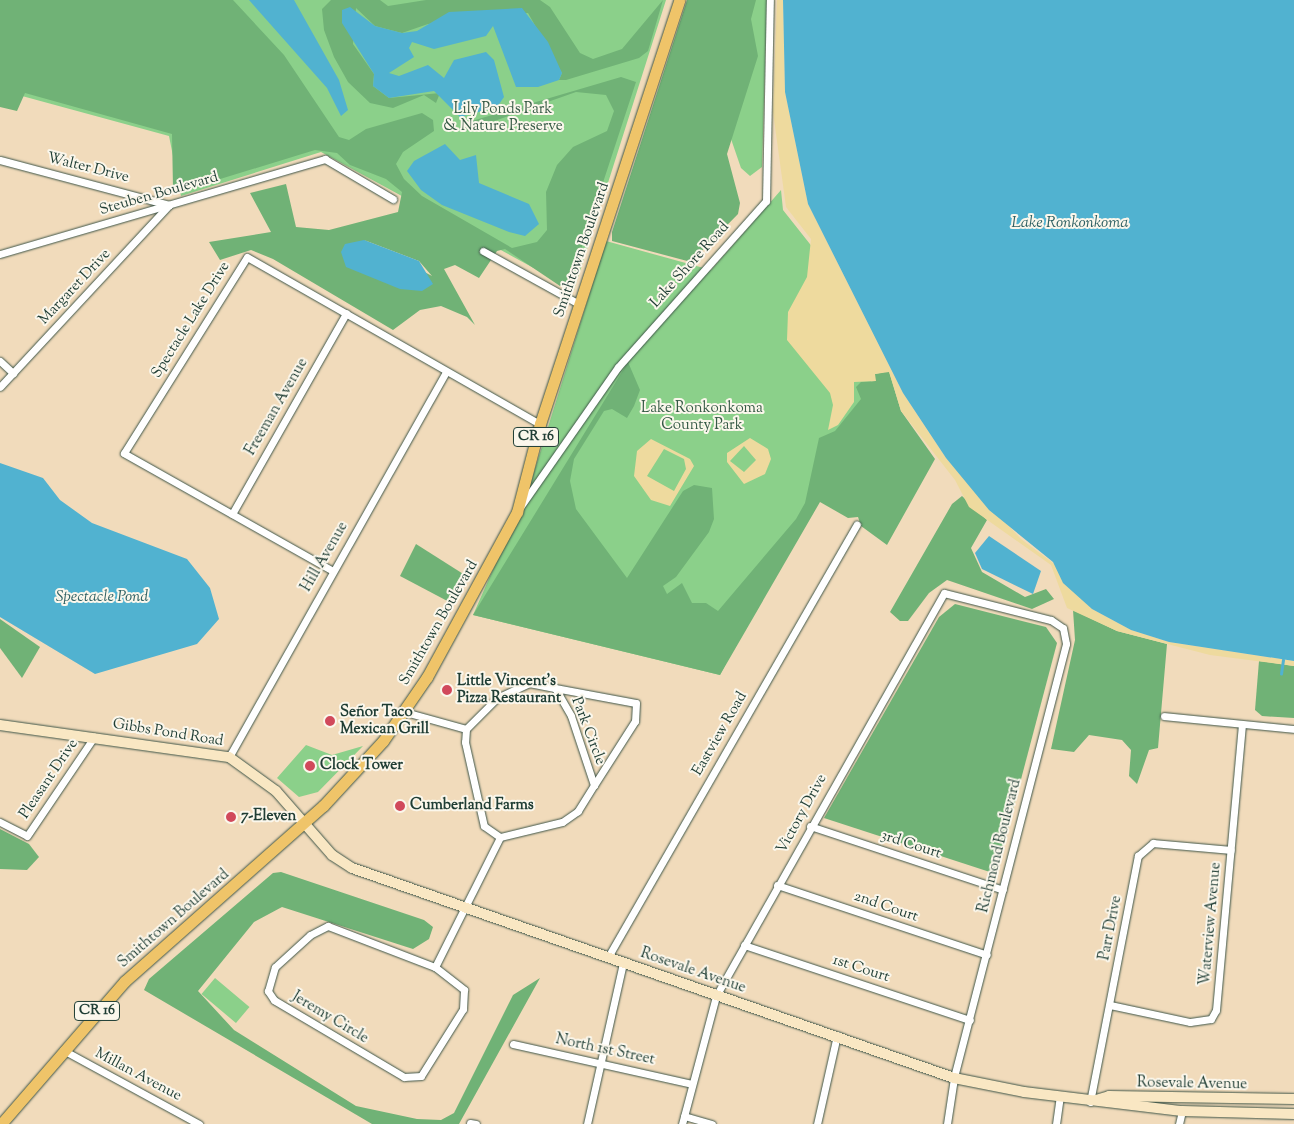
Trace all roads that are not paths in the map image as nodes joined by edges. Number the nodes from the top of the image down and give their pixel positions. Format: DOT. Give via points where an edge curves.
graph roads {
  1 [pos="679,0"];
  2 [pos="770,0"];
  3 [pos="0,160"];
  4 [pos="393,199"];
  5 [pos="169,205"];
  6 [pos="483,250"];
  7 [pos="0,254"];
  8 [pos="579,304"];
  9 [pos="346,313"];
  10 [pos="0,361"];
  11 [pos="446,372"];
  12 [pos="13,373"];
  13 [pos="0,387"];
  14 [pos="540,424"];
  15 [pos="517,512"];
  16 [pos="232,514"];
  17 [pos="857,524"];
  18 [pos="333,571"];
  19 [pos="1013,611"];
  20 [pos="555,688"];
  21 [pos="405,712"];
  22 [pos="1164,716"];
  23 [pos="0,725"];
  24 [pos="1242,726"];
  25 [pos="466,729"];
  26 [pos="1294,729"];
  27 [pos="94,737"];
  28 [pos="229,757"];
  29 [pos="594,785"];
  30 [pos="0,822"];
  31 [pos="304,826"];
  32 [pos="810,826"];
  33 [pos="500,837"];
  34 [pos="1231,850"];
  35 [pos="777,885"];
  36 [pos="1003,890"];
  37 [pos="466,907"];
  38 [pos="744,944"];
  39 [pos="987,956"];
  40 [pos="608,957"];
  41 [pos="623,963"];
  42 [pos="435,968"];
  43 [pos="716,996"];
  44 [pos="1110,1005"];
  45 [pos="970,1020"];
  46 [pos="837,1035"];
  47 [pos="513,1044"];
  48 [pos="63,1050"];
  49 [pos="601,1063"];
  50 [pos="954,1078"];
  51 [pos="692,1084"];
  52 [pos="1060,1097"];
  53 [pos="1294,1099"];
  54 [pos="1090,1102"];
  55 [pos="1182,1111"];
  56 [pos="1294,1114"];
  57 [pos="684,1116"];
  58 [pos="1,1124"];
  59 [pos="199,1124"];
  60 [pos="586,1124"];
  61 [pos="682,1124"];
  62 [pos="712,1124"];
  63 [pos="817,1124"];
  64 [pos="947,1124"];
  65 [pos="1056,1124"];
  66 [pos="1179,1124"];
  1 -- 8 [label="main road, Smithtown Boulevard / CR 16"];
  2 -- 15 [label="street, Lake Shore Road" via="766,201 618,367"];
  3 -- 5 [label="street, Walter Drive"];
  4 -- 5 [label="street, Steuben Boulevard" via="325,159"];
  5 -- 7 [label="street, Steuben Boulevard"];
  5 -- 12 [label="street, Margaret Drive"];
  6 -- 8 [label="street"];
  8 -- 14 [label="main road, Smithtown Boulevard / CR 16"];
  9 -- 11 [label="street, Spectacle Lake Drive"];
  9 -- 16 [label="street, Freeman Avenue"];
  9 -- 16 [label="street, Spectacle Lake Drive" via="247,258 124,453"];
  10 -- 12 [label="street"];
  11 -- 14 [label="street, Spectacle Lake Drive"];
  11 -- 18 [label="street, Hill Avenue"];
  12 -- 13 [label="street, Margaret Drive"];
  14 -- 15 [label="main road, Smithtown Boulevard / CR 16"];
  15 -- 21 [label="main road, Smithtown Boulevard / CR 16" via="473,597"];
  16 -- 18 [label="street, Spectacle Lake Drive"];
  17 -- 40 [label="street, Eastview Road"];
  18 -- 28 [label="street, Hill Avenue"];
  19 -- 32 [label="street, Victory Drive" via="944,593"];
  19 -- 36 [label="street, Richmond Boulevard" via="1063,628 1066,644"];
  20 -- 25 [label="street, Park Circle" via="529,683 498,698"];
  20 -- 29 [label="street, Park Circle" via="571,716"];
  20 -- 29 [label="street, Park Circle" via="636,704 634,721"];
  21 -- 25 [label="street"];
  21 -- 31 [label="main road, Smithtown Boulevard / CR 16"];
  22 -- 24 [label="street"];
  23 -- 27 [label="main road, Gibbs Pond Road"];
  24 -- 26 [label="street"];
  24 -- 34 [label="street, Waterview Avenue"];
  25 -- 33 [label="street" via="464,742 484,826"];
  27 -- 28 [label="main road, Gibbs Pond Road"];
  27 -- 30 [label="street, Pleasant Drive" via="27,836"];
  28 -- 31 [label="main road, Gibbs Pond Road" via="274,790"];
  29 -- 33 [label="street, Park Circle" via="578,811 562,822"];
  31 -- 37 [label="main road, Rosevale Avenue" via="352,868"];
  31 -- 48 [label="main road, Smithtown Boulevard / CR 16" via="125,981"];
  32 -- 35 [label="street, Victory Drive"];
  32 -- 36 [label="street, 3rd Court"];
  33 -- 37 [label="street"];
  34 -- 44 [label="street, Parr Drive" via="1164,842 1144,847 1138,856"];
  34 -- 44 [label="street, Waterview Avenue" via="1218,1000 1211,1019 1190,1022"];
  35 -- 38 [label="street, Victory Drive"];
  35 -- 39 [label="street, 2nd Court"];
  36 -- 39 [label="street, Richmond Boulevard"];
  37 -- 40 [label="main road, Rosevale Avenue"];
  37 -- 42 [label="street"];
  38 -- 43 [label="street, Victory Drive"];
  38 -- 45 [label="street, 1st Court"];
  39 -- 45 [label="street, Richmond Boulevard"];
  40 -- 41 [label="main road, Rosevale Avenue"];
  41 -- 43 [label="main road, Rosevale Avenue"];
  41 -- 49 [label="street"];
  42 -- 42 [label="street, Jeremy Circle" via="328,926 310,935 275,967 268,990 288,1010 412,1078 429,1069 466,1000 456,981"];
  43 -- 46 [label="main road, Rosevale Avenue"];
  43 -- 51 [label="street, Victory Drive"];
  44 -- 54 [label="street, Parr Drive"];
  45 -- 50 [label="street, Richmond Boulevard"];
  46 -- 50 [label="main road, Rosevale Avenue"];
  46 -- 63 [label="street"];
  47 -- 49 [label="street, North 1st Street"];
  48 -- 58 [label="main road, Smithtown Boulevard / CR 16"];
  48 -- 59 [label="street, Millan Avenue"];
  49 -- 51 [label="street, North 1st Street"];
  49 -- 60 [label="street"];
  50 -- 52 [label="main road, Rosevale Avenue"];
  50 -- 64 [label="street, Richmond Boulevard"];
  51 -- 57 [label="street, Victory Drive"];
  52 -- 54 [label="main road, Rosevale Avenue"];
  52 -- 65 [label="street"];
  53 -- 54 [label="main road, Rosevale Avenue" via="1109,1096"];
  54 -- 55 [label="main road, Rosevale Avenue"];
  55 -- 56 [label="main road, Rosevale Avenue"];
  55 -- 66 [label="street"];
  57 -- 61 [label="street, Victory Drive"];
  57 -- 62 [label="street"];
}
